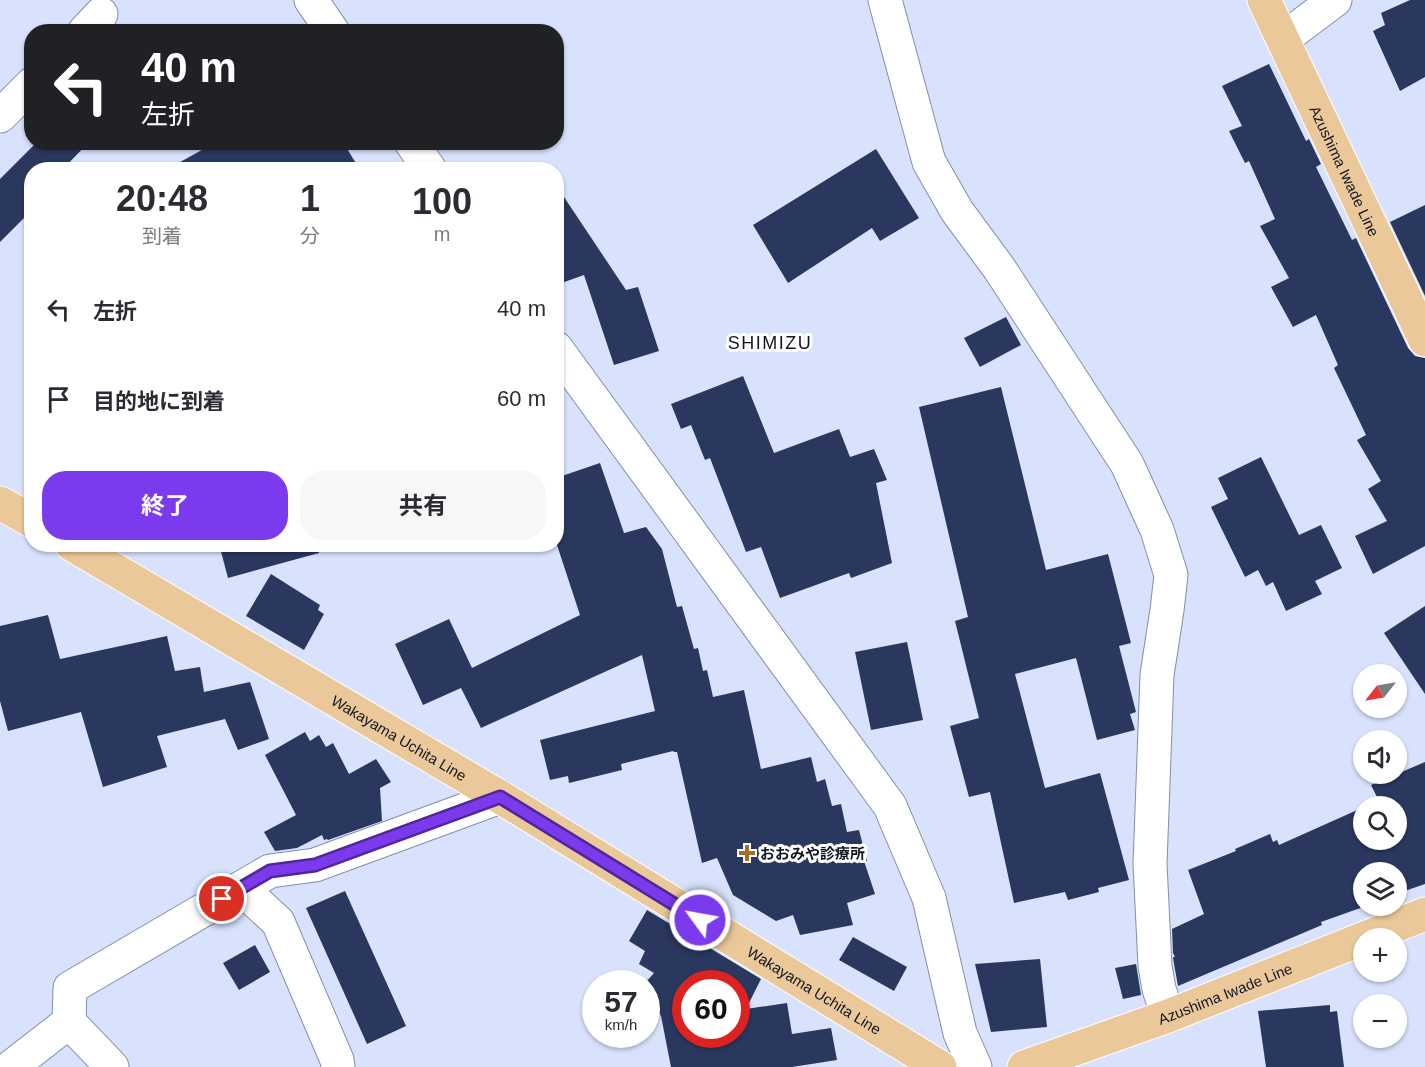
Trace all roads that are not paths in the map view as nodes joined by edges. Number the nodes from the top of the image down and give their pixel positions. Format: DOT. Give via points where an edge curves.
graph roads {
  1 [pos="311,0"];
  2 [pos="885,0"];
  3 [pos="1264,0"];
  4 [pos="1335,0"];
  5 [pos="328,24"];
  6 [pos="1283,39"];
  7 [pos="24,92"];
  8 [pos="0,116"];
  9 [pos="1425,340"];
  10 [pos="564,359"];
  11 [pos="0,502"];
  12 [pos="24,516"];
  13 [pos="85,552"];
  14 [pos="500,797"];
  15 [pos="241,888"];
  16 [pos="1425,914"];
  17 [pos="1168,1016"];
  18 [pos="69,1022"];
  19 [pos="11,1067"];
  20 [pos="112,1067"];
  21 [pos="338,1067"];
  22 [pos="940,1067"];
  23 [pos="975,1067"];
  24 [pos="1024,1067"];
  1 -- 5 [label="street"];
  2 -- 17 [label="street" via="929,162 957,211 999,268 1127,464 1157,531 1171,575 1156,675 1150,864 1155,966"];
  3 -- 6 [label="main road, Azushima Iwade Line"];
  4 -- 6 [label="street"];
  6 -- 9 [label="main road, Azushima Iwade Line"];
  7 -- 8 [label="street"];
  10 -- 23 [label="street" via="890,806 928,898 960,1033"];
  11 -- 12 [label="main road"];
  13 -- 14 [label="main road, Wakayama Uchita Line"];
  14 -- 15 [label="street" via="315,865 270,871"];
  14 -- 22 [label="main road, Wakayama Uchita Line"];
  15 -- 18 [label="street" via="70,988"];
  15 -- 21 [label="street" via="278,922"];
  16 -- 17 [label="main road, Azushima Iwade Line"];
  17 -- 24 [label="main road, Azushima Iwade Line"];
  18 -- 19 [label="street"];
  18 -- 20 [label="street"];
}
